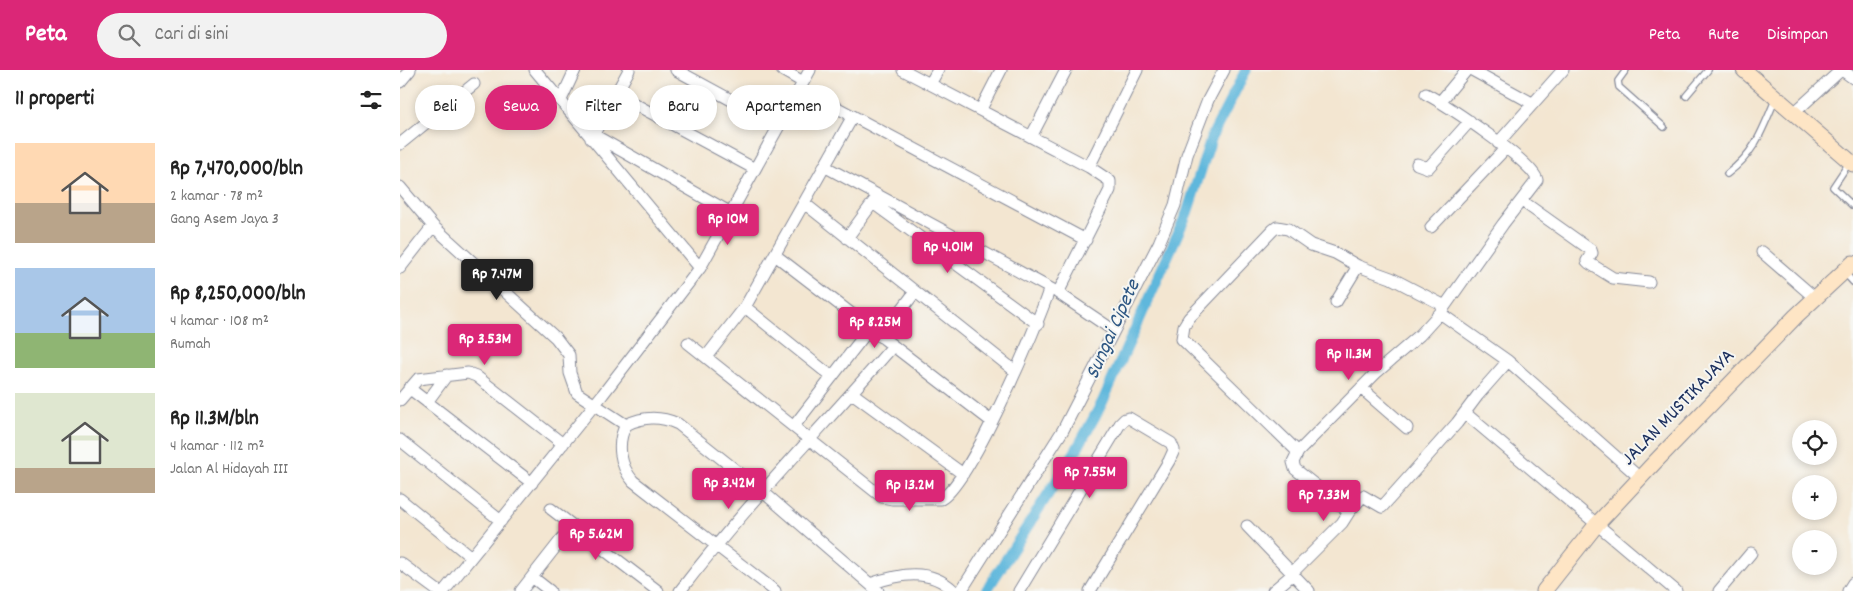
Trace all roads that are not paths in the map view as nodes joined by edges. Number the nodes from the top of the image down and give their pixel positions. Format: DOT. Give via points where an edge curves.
graph roads {
  1 [pos="410,70"];
  2 [pos="535,70"];
  3 [pos="575,70"];
  4 [pos="628,70"];
  5 [pos="676,70"];
  6 [pos="782,70"];
  7 [pos="810,70"];
  8 [pos="903,70"];
  9 [pos="938,70"];
  10 [pos="1001,70"];
  11 [pos="1066,70"];
  12 [pos="1137,70"];
  13 [pos="1224,70"];
  14 [pos="1563,70"];
  15 [pos="1626,70"];
  16 [pos="1708,70"];
  17 [pos="1744,70"];
  18 [pos="1842,70"];
  19 [pos="1468,71"];
  20 [pos="1853,78"];
  21 [pos="400,82"];
  22 [pos="804,82"];
  23 [pos="474,84"];
  24 [pos="930,84"];
  25 [pos="620,85"];
  26 [pos="802,85"];
  27 [pos="1426,94"];
  28 [pos="1686,96"];
  29 [pos="727,98"];
  30 [pos="1776,99"];
  31 [pos="561,100"];
  32 [pos="1440,102"];
  33 [pos="1532,104"];
  34 [pos="640,107"];
  35 [pos="840,109"];
  36 [pos="981,109"];
  37 [pos="1794,113"];
  38 [pos="852,116"];
  39 [pos="1470,122"];
  40 [pos="1664,127"];
  41 [pos="596,130"];
  42 [pos="777,130"];
  43 [pos="1031,136"];
  44 [pos="592,137"];
  45 [pos="400,144"];
  46 [pos="1502,146"];
  47 [pos="1851,162"];
  48 [pos="1417,164"];
  49 [pos="824,166"];
  50 [pos="1088,167"];
  51 [pos="755,169"];
  52 [pos="1727,174"];
  53 [pos="400,187"];
  54 [pos="876,199"];
  55 [pos="1522,201"];
  56 [pos="804,203"];
  57 [pos="1853,206"];
  58 [pos="731,213"];
  59 [pos="433,226"];
  60 [pos="1431,227"];
  61 [pos="847,238"];
  62 [pos="1086,240"];
  63 [pos="1762,252"];
  64 [pos="775,255"];
  65 [pos="1358,266"];
  66 [pos="400,268"];
  67 [pos="700,268"];
  68 [pos="1850,272"];
  69 [pos="1649,282"];
  70 [pos="1054,291"];
  71 [pos="915,292"];
  72 [pos="1815,298"];
  73 [pos="1336,302"];
  74 [pos="745,307"];
  75 [pos="1442,310"];
  76 [pos="1038,324"];
  77 [pos="870,328"];
  78 [pos="1114,330"];
  79 [pos="881,337"];
  80 [pos="688,343"];
  81 [pos="892,346"];
  82 [pos="706,357"];
  83 [pos="1508,361"];
  84 [pos="1015,371"];
  85 [pos="447,375"];
  86 [pos="832,377"];
  87 [pos="409,388"];
  88 [pos="1361,388"];
  89 [pos="852,393"];
  90 [pos="400,400"];
  91 [pos="427,402"];
  92 [pos="593,405"];
  93 [pos="1465,413"];
  94 [pos="991,421"];
  95 [pos="626,425"];
  96 [pos="794,426"];
  97 [pos="1407,428"];
  98 [pos="811,439"];
  99 [pos="400,440"];
  100 [pos="562,444"];
  101 [pos="1298,452"];
  102 [pos="963,474"];
  103 [pos="1640,478"];
  104 [pos="532,482"];
  105 [pos="762,491"];
  106 [pos="400,499"];
  107 [pos="551,509"];
  108 [pos="1349,512"];
  109 [pos="501,521"];
  110 [pos="1597,524"];
  111 [pos="572,526"];
  112 [pos="1247,526"];
  113 [pos="716,545"];
  114 [pos="1751,553"];
  115 [pos="471,557"];
  116 [pos="400,563"];
  117 [pos="1292,573"];
  118 [pos="532,577"];
  119 [pos="1853,583"];
  120 [pos="874,588"];
  121 [pos="438,591"];
  122 [pos="444,591"];
  123 [pos="521,591"];
  124 [pos="550,591"];
  125 [pos="658,591"];
  126 [pos="680,591"];
  127 [pos="776,591"];
  128 [pos="954,591"];
  129 [pos="961,591"];
  130 [pos="1019,591"];
  131 [pos="1090,591"];
  132 [pos="1273,591"];
  133 [pos="1309,591"];
  134 [pos="1544,591"];
  135 [pos="1676,591"];
  136 [pos="1719,591"];
  137 [pos="1848,591"];
  1 -- 21 [label="street"];
  2 -- 31 [label="street"];
  3 -- 31 [label="street"];
  4 -- 25 [label="street"];
  5 -- 29 [label="street"];
  6 -- 22 [label="street"];
  7 -- 22 [label="street"];
  8 -- 24 [label="street"];
  9 -- 24 [label="street"];
  10 -- 36 [label="street"];
  11 -- 43 [label="street"];
  12 -- 50 [label="street"];
  13 -- 78 [label="street" via="1208,100 1187,155 1172,213"];
  14 -- 33 [label="street"];
  15 -- 40 [label="lane" via="1618,81 1619,87"];
  16 -- 28 [label="lane"];
  17 -- 30 [label="main road"];
  18 -- 20 [label="street"];
  18 -- 37 [label="street"];
  19 -- 32 [label="street"];
  19 -- 33 [label="street"];
  22 -- 26 [label="street"];
  23 -- 45 [label="street"];
  24 -- 36 [label="street"];
  27 -- 32 [label="street"];
  30 -- 37 [label="main road"];
  30 -- 52 [label="lane" via="1751,151"];
  31 -- 44 [label="street"];
  32 -- 39 [label="street"];
  33 -- 46 [label="street"];
  34 -- 51 [label="street"];
  35 -- 38 [label="street"];
  36 -- 43 [label="street"];
  37 -- 47 [label="main road"];
  38 -- 49 [label="street"];
  38 -- 62 [label="street"];
  39 -- 46 [label="street"];
  39 -- 48 [label="street" via="1428,168"];
  41 -- 44 [label="street"];
  42 -- 51 [label="street"];
  43 -- 50 [label="street"];
  44 -- 58 [label="street"];
  44 -- 67 [label="street"];
  46 -- 55 [label="street" via="1537,177"];
  46 -- 60 [label="street"];
  47 -- 57 [label="lane" via="1832,187"];
  49 -- 54 [label="street"];
  49 -- 56 [label="street"];
  50 -- 62 [label="street" via="1110,181 1111,186"];
  51 -- 58 [label="street"];
  53 -- 59 [label="street"];
  54 -- 61 [label="street"];
  54 -- 70 [label="street"];
  54 -- 76 [label="street"];
  55 -- 69 [label="street" via="1591,250 1589,264 1613,278"];
  55 -- 75 [label="street"];
  56 -- 61 [label="street"];
  56 -- 64 [label="street"];
  58 -- 67 [label="street"];
  59 -- 66 [label="street"];
  59 -- 92 [label="street" via="556,338 569,355 570,373 577,393"];
  61 -- 71 [label="street"];
  62 -- 70 [label="street"];
  63 -- 72 [label="street"];
  64 -- 74 [label="street"];
  64 -- 77 [label="street"];
  65 -- 73 [label="street"];
  65 -- 75 [label="street" via="1390,278"];
  65 -- 101 [label="street" via="1311,244 1288,229 1277,228 1184,326 1182,339 1185,344"];
  67 -- 92 [label="street"];
  68 -- 72 [label="main road, JALAN MUSTIKAJAYA"];
  70 -- 76 [label="street"];
  70 -- 78 [label="street"];
  71 -- 79 [label="street"];
  71 -- 84 [label="street"];
  72 -- 103 [label="main road, JALAN MUSTIKAJAYA"];
  74 -- 82 [label="street"];
  74 -- 86 [label="street"];
  75 -- 83 [label="street"];
  75 -- 88 [label="street" via="1420,335"];
  76 -- 84 [label="street"];
  77 -- 79 [label="street"];
  77 -- 86 [label="street"];
  78 -- 129 [label="street" via="1064,430"];
  79 -- 81 [label="street"];
  80 -- 82 [label="street"];
  81 -- 89 [label="street"];
  81 -- 94 [label="street"];
  82 -- 96 [label="street"];
  83 -- 93 [label="street"];
  83 -- 103 [label="street"];
  84 -- 94 [label="street"];
  85 -- 87 [label="street" via="418,379"];
  85 -- 91 [label="street"];
  85 -- 100 [label="street" via="468,373 476,376"];
  86 -- 96 [label="street"];
  87 -- 90 [label="street"];
  87 -- 91 [label="street"];
  88 -- 97 [label="street"];
  88 -- 101 [label="street"];
  89 -- 98 [label="street"];
  89 -- 102 [label="street"];
  91 -- 104 [label="street"];
  92 -- 95 [label="street"];
  92 -- 100 [label="street"];
  93 -- 108 [label="street" via="1382,507 1363,496"];
  93 -- 110 [label="street"];
  94 -- 102 [label="street"];
  95 -- 105 [label="street" via="650,418 678,424"];
  95 -- 113 [label="street" via="622,433 621,454 627,474"];
  96 -- 98 [label="street"];
  98 -- 102 [label="street" via="886,498 941,499"];
  98 -- 105 [label="street"];
  99 -- 109 [label="street"];
  100 -- 104 [label="street"];
  101 -- 108 [label="street" via="1293,462 1296,469"];
  103 -- 110 [label="main road, JALAN MUSTIKAJAYA"];
  104 -- 109 [label="street"];
  105 -- 113 [label="street"];
  105 -- 120 [label="street"];
  106 -- 115 [label="street"];
  107 -- 111 [label="street"];
  108 -- 117 [label="street"];
  109 -- 115 [label="street"];
  110 -- 134 [label="main road, JALAN MUSTIKAJAYA"];
  110 -- 135 [label="street"];
  111 -- 118 [label="street"];
  111 -- 125 [label="street"];
  112 -- 117 [label="street"];
  113 -- 126 [label="street"];
  113 -- 127 [label="street"];
  114 -- 136 [label="street"];
  115 -- 122 [label="street"];
  116 -- 121 [label="street"];
  117 -- 132 [label="street"];
  117 -- 133 [label="street"];
  118 -- 123 [label="street"];
  118 -- 124 [label="street"];
  119 -- 137 [label="street"];
  120 -- 128 [label="street" via="892,577 921,574 935,578"];
  130 -- 131 [label="street" via="1120,424 1129,418 1171,443 1174,450"];
}
